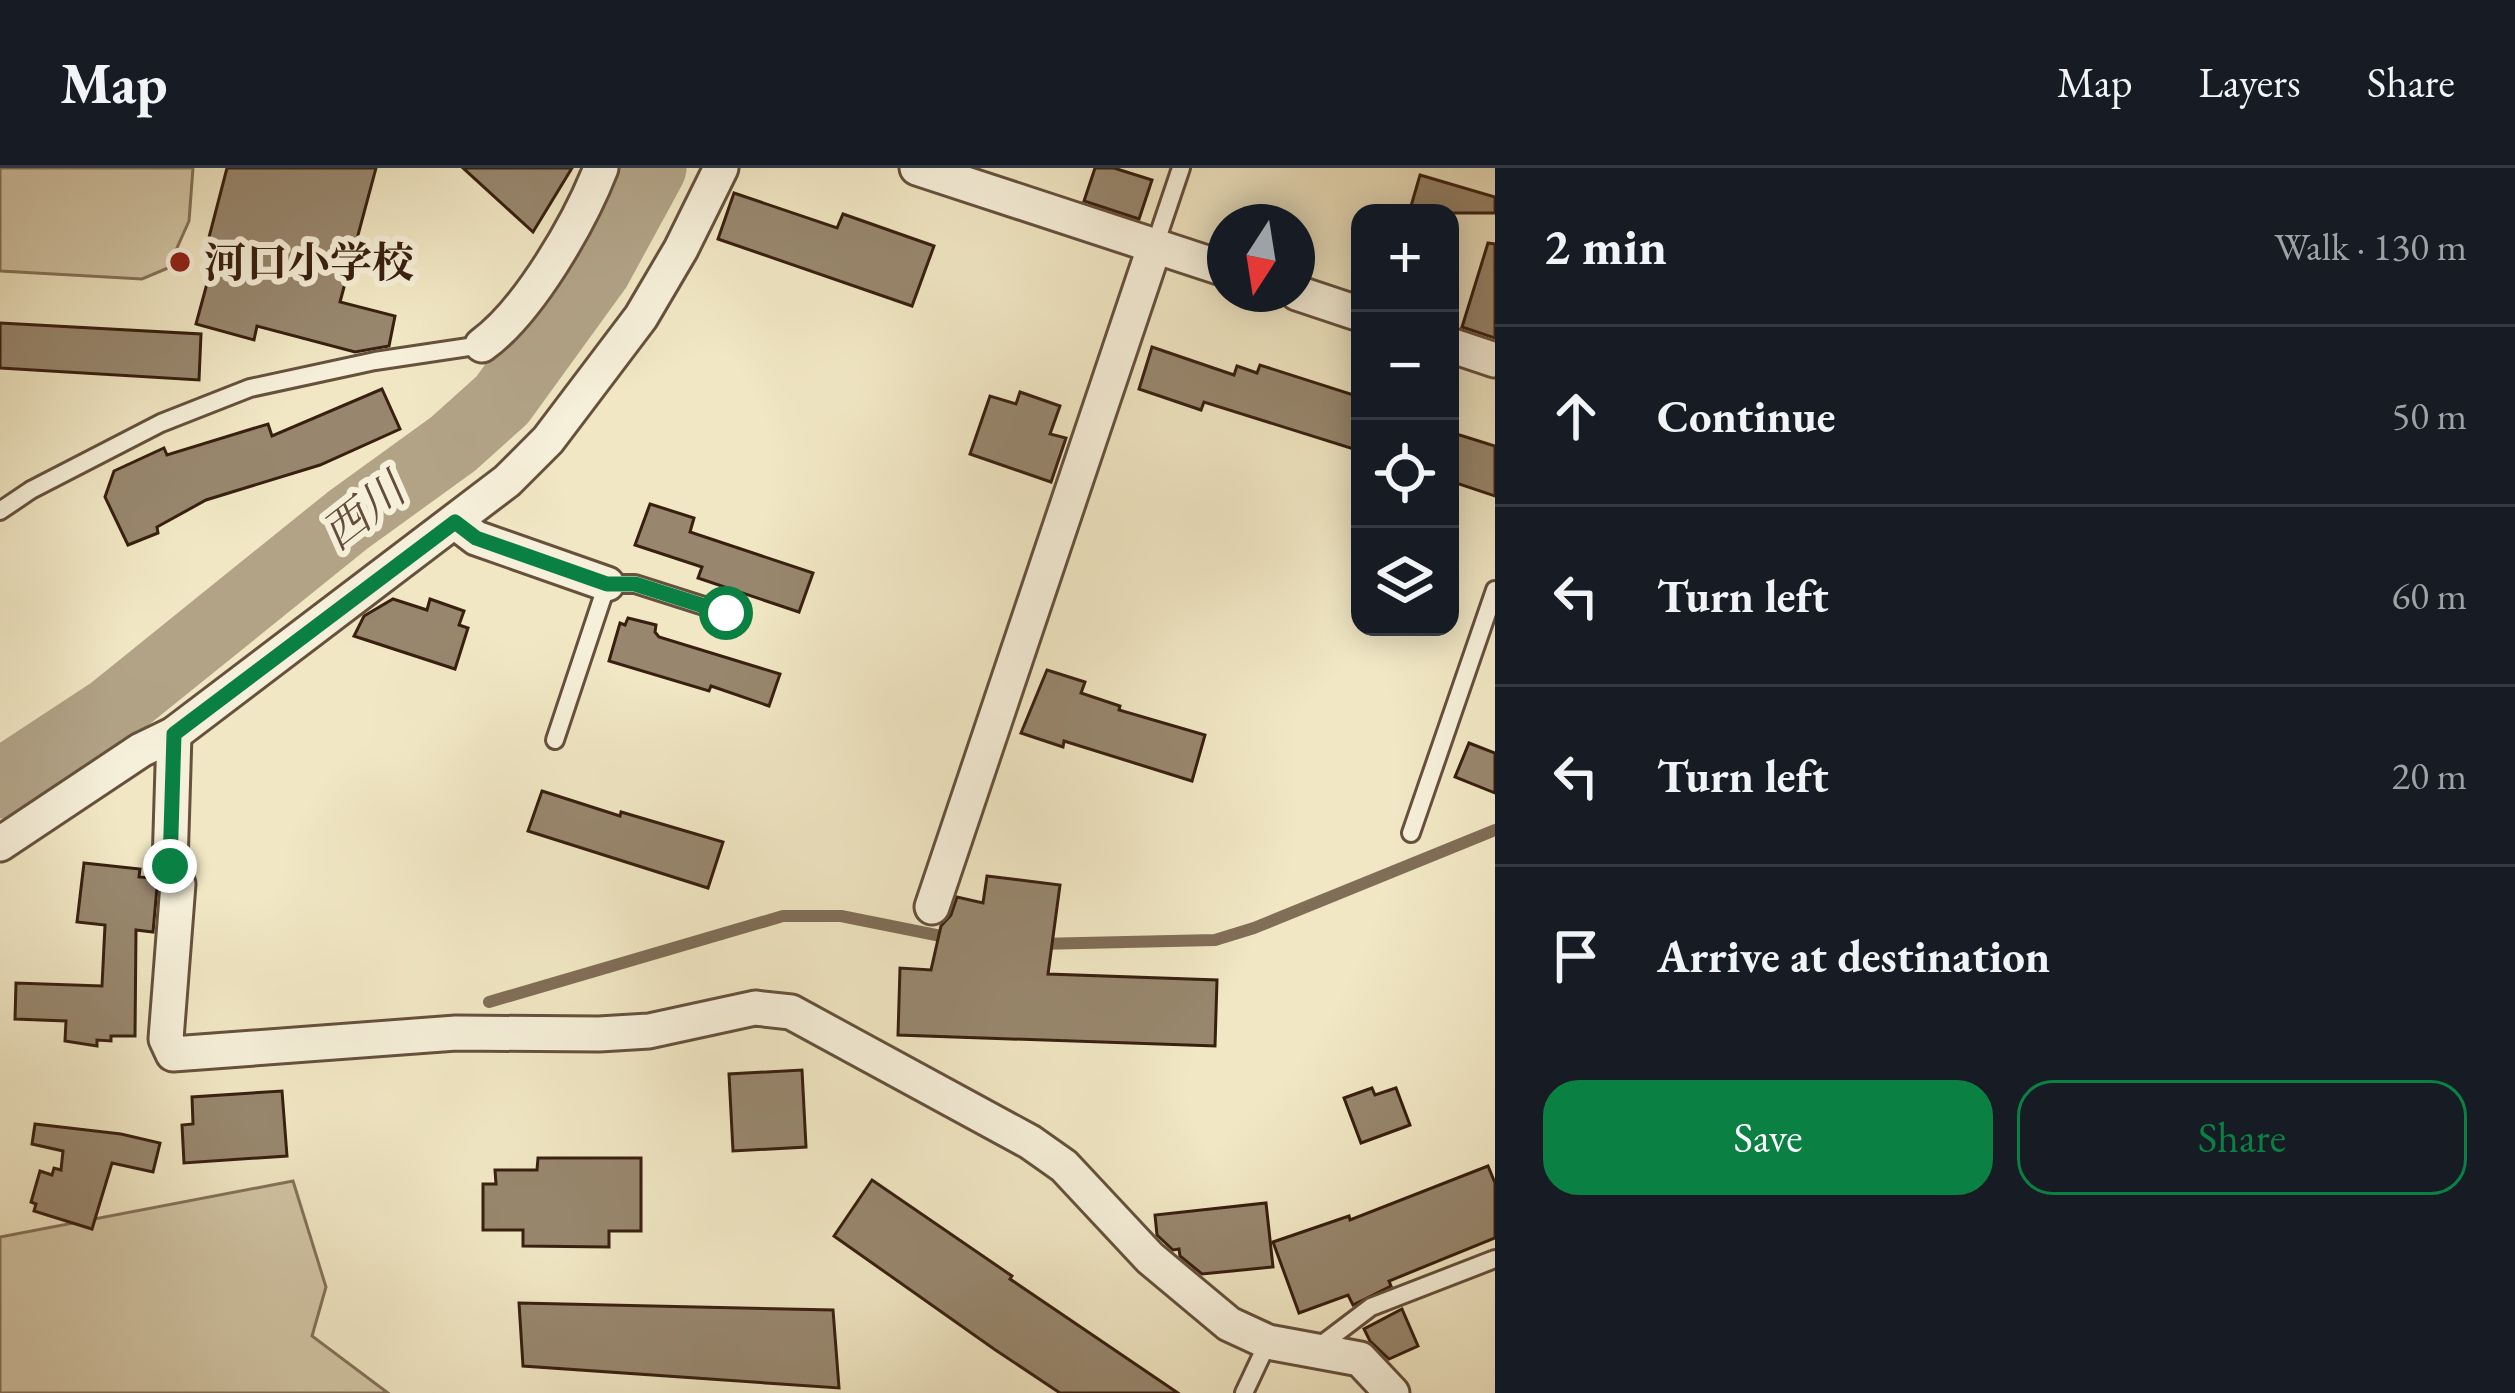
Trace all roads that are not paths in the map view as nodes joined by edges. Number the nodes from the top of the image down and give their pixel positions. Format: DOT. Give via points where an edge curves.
graph roads {
  1 [pos="601,168"];
  2 [pos="721,168"];
  3 [pos="917,168"];
  4 [pos="1181,168"];
  5 [pos="1154,245"];
  6 [pos="1207,263"];
  7 [pos="1315,299"];
  8 [pos="1354,312"];
  9 [pos="482,345"];
  10 [pos="1459,348"];
  11 [pos="1495,360"];
  12 [pos="1,508"];
  13 [pos="455,522"];
  14 [pos="607,584"];
  15 [pos="1495,590"];
  16 [pos="726,613"];
  17 [pos="174,734"];
  18 [pos="555,740"];
  19 [pos="1411,833"];
  20 [pos="0,844"];
  21 [pos="932,908"];
  22 [pos="1495,1259"];
  23 [pos="1268,1342"];
  24 [pos="1312,1352"];
  25 [pos="1244,1393"];
  26 [pos="1392,1393"];
  1 -- 9 [label="street" via="562,247"];
  2 -- 13 [label="street" via="671,266 594,383 507,482"];
  3 -- 5 [label="street"];
  4 -- 5 [label="lane"];
  5 -- 6 [label="street"];
  5 -- 21 [label="street"];
  7 -- 8 [label="street"];
  9 -- 12 [label="lane" via="250,388 161,423"];
  10 -- 11 [label="street"];
  13 -- 14 [label="street" via="476,538"];
  13 -- 17 [label="street"];
  14 -- 16 [label="lane" via="635,584"];
  14 -- 18 [label="lane"];
  15 -- 19 [label="lane"];
  17 -- 20 [label="street"];
  17 -- 23 [label="street" via="170,866 178,884 166,1039 173,1054 456,1033 649,1031 755,1008 790,1012 1030,1142 1064,1166 1193,1297"];
  22 -- 24 [label="lane" via="1371,1307"];
  23 -- 24 [label="street"];
  23 -- 25 [label="lane"];
  24 -- 26 [label="street" via="1360,1359"];
}
